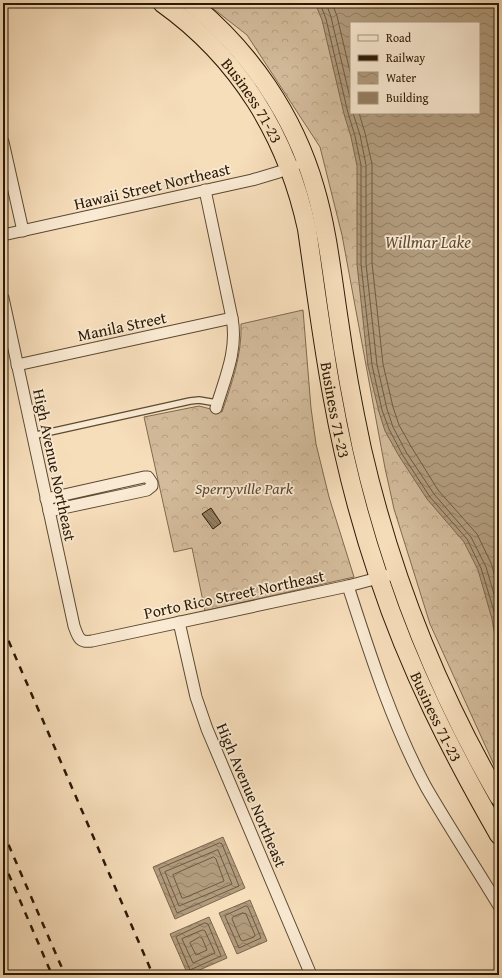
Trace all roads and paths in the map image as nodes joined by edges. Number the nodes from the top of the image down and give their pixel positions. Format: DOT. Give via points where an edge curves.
graph roads {
  1 [pos="162,3"];
  2 [pos="191,3"];
  3 [pos="3,142"];
  4 [pos="306,161"];
  5 [pos="289,168"];
  6 [pos="205,190"];
  7 [pos="23,231"];
  8 [pos="3,235"];
  9 [pos="3,298"];
  10 [pos="232,318"];
  11 [pos="17,365"];
  12 [pos="216,406"];
  13 [pos="32,436"];
  14 [pos="46,498"];
  15 [pos="49,511"];
  16 [pos="397,574"];
  17 [pos="379,578"];
  18 [pos="348,586"];
  19 [pos="179,622"];
  20 [pos="78,637"];
  21 [pos="499,797"];
  22 [pos="499,835"];
  23 [pos="499,906"];
  24 [pos="312,975"];
  1 -- 5 [label="highway, Business 71-23" via="219,52 244,82 276,135"];
  2 -- 4 [label="highway, Business 71-23" via="229,37 256,68 291,126"];
  3 -- 7 [label="street"];
  4 -- 5 [label="street, Hawaii Street Northeast"];
  4 -- 16 [label="highway, Business 71-23" via="317,192 328,243 339,323 362,449"];
  5 -- 6 [label="street, Hawaii Street Northeast"];
  5 -- 17 [label="highway, Business 71-23" via="307,229 332,395 358,507"];
  6 -- 7 [label="street, Hawaii Street Northeast"];
  6 -- 10 [label="street"];
  7 -- 8 [label="street, Hawaii Street Northeast"];
  9 -- 11 [label="street, High Avenue Northeast"];
  10 -- 11 [label="street, Manila Street"];
  10 -- 12 [label="street" via="233,350"];
  11 -- 13 [label="street, High Avenue Northeast"];
  12 -- 13 [label="lane" via="199,400 190,401"];
  13 -- 14 [label="street, High Avenue Northeast"];
  14 -- 15 [label="street, High Avenue Northeast"];
  14 -- 15 [label="street" via="144,477 148,477 152,483 147,490"];
  15 -- 20 [label="street, High Avenue Northeast"];
  16 -- 17 [label="street, Porto Rico Street Northeast"];
  16 -- 21 [label="highway, Business 71-23" via="438,679"];
  17 -- 18 [label="street, Porto Rico Street Northeast"];
  17 -- 22 [label="highway, Business 71-23" via="434,714 466,778"];
  18 -- 19 [label="street, Porto Rico Street Northeast"];
  18 -- 23 [label="street" via="385,696 407,747 426,786"];
  19 -- 20 [label="street, Porto Rico Street Northeast" via="92,641 85,642"];
  19 -- 24 [label="street, High Avenue Northeast" via="196,697 207,729"];
}
